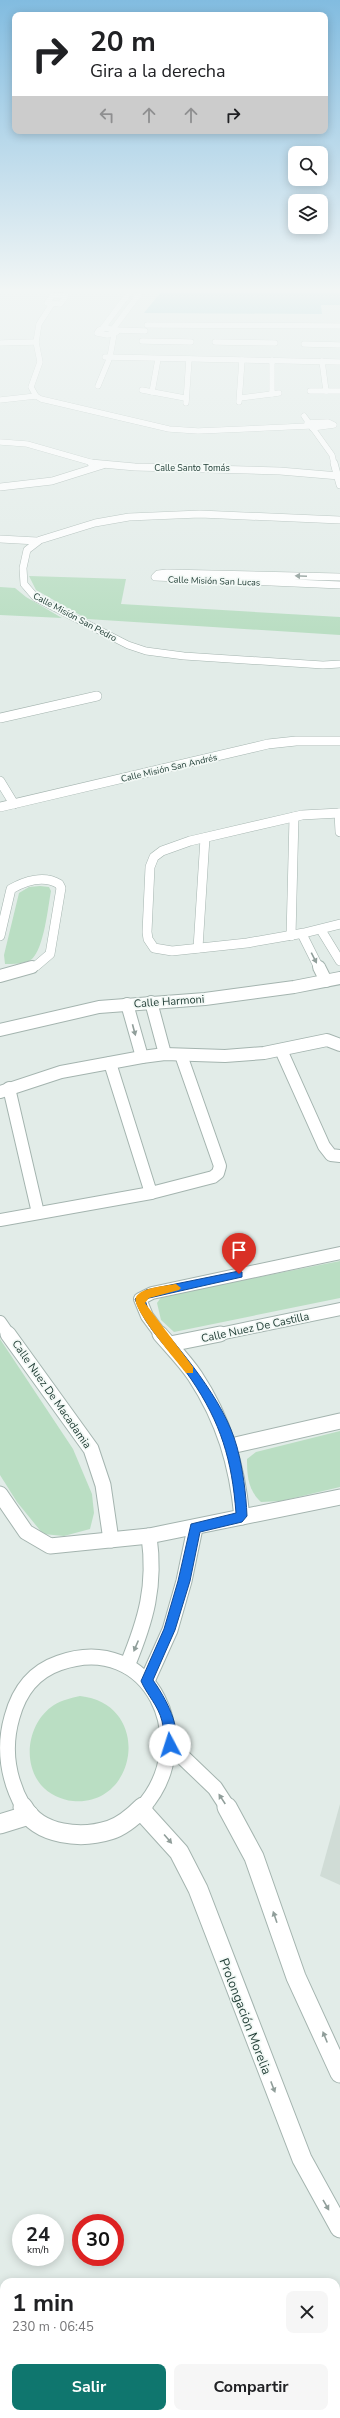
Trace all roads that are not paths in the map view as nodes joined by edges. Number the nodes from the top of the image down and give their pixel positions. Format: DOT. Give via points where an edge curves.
graph roads {
  1 [pos="68,406"];
  2 [pos="304,416"];
  3 [pos="309,426"];
  4 [pos="0,442"];
  5 [pos="103,465"];
  6 [pos="339,476"];
  7 [pos="340,485"];
  8 [pos="0,487"];
  9 [pos="340,520"];
  10 [pos="0,539"];
  11 [pos="37,541"];
  12 [pos="0,547"];
  13 [pos="28,548"];
  14 [pos="233,574"];
  15 [pos="340,577"];
  16 [pos="233,582"];
  17 [pos="340,585"];
  18 [pos="340,664"];
  19 [pos="97,696"];
  20 [pos="0,718"];
  21 [pos="340,741"];
  22 [pos="0,781"];
  23 [pos="14,804"];
  24 [pos="0,807"];
  25 [pos="339,813"];
  26 [pos="294,817"];
  27 [pos="340,832"];
  28 [pos="205,838"];
  29 [pos="340,924"];
  30 [pos="321,930"];
  31 [pos="302,934"];
  32 [pos="0,936"];
  33 [pos="291,936"];
  34 [pos="198,948"];
  35 [pos="340,961"];
  36 [pos="0,976"];
  37 [pos="340,978"];
  38 [pos="326,981"];
  39 [pos="151,1002"];
  40 [pos="127,1004"];
  41 [pos="0,1030"];
  42 [pos="340,1045"];
  43 [pos="281,1050"];
  44 [pos="165,1054"];
  45 [pos="181,1055"];
  46 [pos="142,1057"];
  47 [pos="110,1063"];
  48 [pos="5,1090"];
  49 [pos="340,1156"];
  50 [pos="151,1193"];
  51 [pos="38,1213"];
  52 [pos="0,1220"];
  53 [pos="340,1253"];
  54 [pos="340,1309"];
  55 [pos="0,1322"];
  56 [pos="170,1344"];
  57 [pos="340,1421"];
  58 [pos="231,1446"];
  59 [pos="0,1494"];
  60 [pos="340,1497"];
  61 [pos="242,1516"];
  62 [pos="195,1528"];
  63 [pos="149,1536"];
  64 [pos="111,1540"];
  65 [pos="127,1666"];
  66 [pos="147,1681"];
  67 [pos="170,1745"];
  68 [pos="2,1778"];
  69 [pos="141,1810"];
  70 [pos="30,1815"];
  71 [pos="0,1824"];
  72 [pos="340,2073"];
  73 [pos="340,2228"];
  1 -- 3 [label="street" via="169,429 198,431"];
  2 -- 3 [label="street"];
  3 -- 6 [label="street" via="332,455"];
  4 -- 5 [label="street, Calle Santo Tomás" via="28,444"];
  5 -- 6 [label="street, Calle Santo Tomás" via="272,469"];
  5 -- 8 [label="street" via="52,481"];
  6 -- 7 [label="street"];
  9 -- 11 [label="street" via="142,515 82,526"];
  10 -- 11 [label="street"];
  11 -- 13 [label="street"];
  12 -- 13 [label="street"];
  13 -- 18 [label="street, Calle Misión San Pedro" via="21,578 29,593 128,645 146,651 184,656"];
  15 -- 14 [label="street, Calle Misión San Lucas, one-way"];
  14 -- 16 [label="street"];
  14 -- 16 [label="street, Calle Misión San Lucas" via="167,573 155,577"];
  16 -- 17 [label="street, Calle Misión San Lucas"];
  19 -- 20 [label="street"];
  21 -- 23 [label="street, Calle Misión San Andrés" via="268,744"];
  22 -- 23 [label="street"];
  23 -- 24 [label="street, Calle Misión San Andrés"];
  25 -- 26 [label="street"];
  25 -- 27 [label="street"];
  26 -- 28 [label="street"];
  26 -- 33 [label="street"];
  28 -- 34 [label="street"];
  28 -- 34 [label="street" via="162,851 151,862 149,873 147,932 150,944 159,950"];
  29 -- 30 [label="street"];
  30 -- 31 [label="street"];
  30 -- 35 [label="street"];
  31 -- 33 [label="street"];
  31 -- 38 [label="street, one-way"];
  32 -- 36 [label="street" via="11,889 24,883 50,880 59,884 50,954 36,966"];
  33 -- 34 [label="street"];
  37 -- 38 [label="street, Calle Harmoni"];
  38 -- 39 [label="street, Calle Harmoni" via="205,999"];
  39 -- 40 [label="street, Calle Harmoni"];
  39 -- 44 [label="street"];
  40 -- 41 [label="street, Calle Harmoni" via="48,1017"];
  40 -- 46 [label="street, one-way"];
  42 -- 43 [label="street" via="327,1040"];
  43 -- 45 [label="street" via="225,1056"];
  43 -- 49 [label="street" via="324,1146 331,1155"];
  44 -- 45 [label="street"];
  44 -- 46 [label="street"];
  45 -- 50 [label="street" via="220,1166 213,1178"];
  46 -- 47 [label="street"];
  47 -- 48 [label="street" via="61,1072"];
  47 -- 50 [label="street"];
  48 -- 51 [label="street"];
  50 -- 51 [label="street"];
  51 -- 52 [label="street"];
  53 -- 56 [label="street" via="152,1293 140,1299 145,1314"];
  54 -- 56 [label="street, Calle Nuez De Castilla"];
  55 -- 64 [label="street, Calle Nuez De Macadamia" via="91,1448 103,1485"];
  56 -- 58 [label="street" via="209,1400"];
  57 -- 58 [label="street"];
  58 -- 61 [label="street" via="240,1485"];
  59 -- 64 [label="street" via="27,1534 38,1542 61,1546"];
  60 -- 61 [label="street"];
  61 -- 62 [label="street"];
  62 -- 63 [label="street"];
  62 -- 66 [label="street" via="170,1630"];
  63 -- 64 [label="street"];
  63 -- 65 [label="street, one-way" via="153,1564 150,1602 145,1625"];
  65 -- 66 [label="street"];
  65 -- 68 [label="street" via="104,1658 80,1657 55,1663 34,1677 16,1697 5,1722 1,1748"];
  66 -- 67 [label="street" via="160,1700 168,1721"];
  67 -- 69 [label="street" via="164,1775 157,1790"];
  72 -- 67 [label="street, one-way" via="296,1978 254,1857 232,1814 215,1788"];
  68 -- 70 [label="street" via="18,1804"];
  69 -- 70 [label="street" via="123,1824 91,1835 58,1832"];
  69 -- 73 [label="street, Prolongación Morelia, one-way" via="179,1852 198,1889 302,2159"];
  70 -- 71 [label="street"];
}
